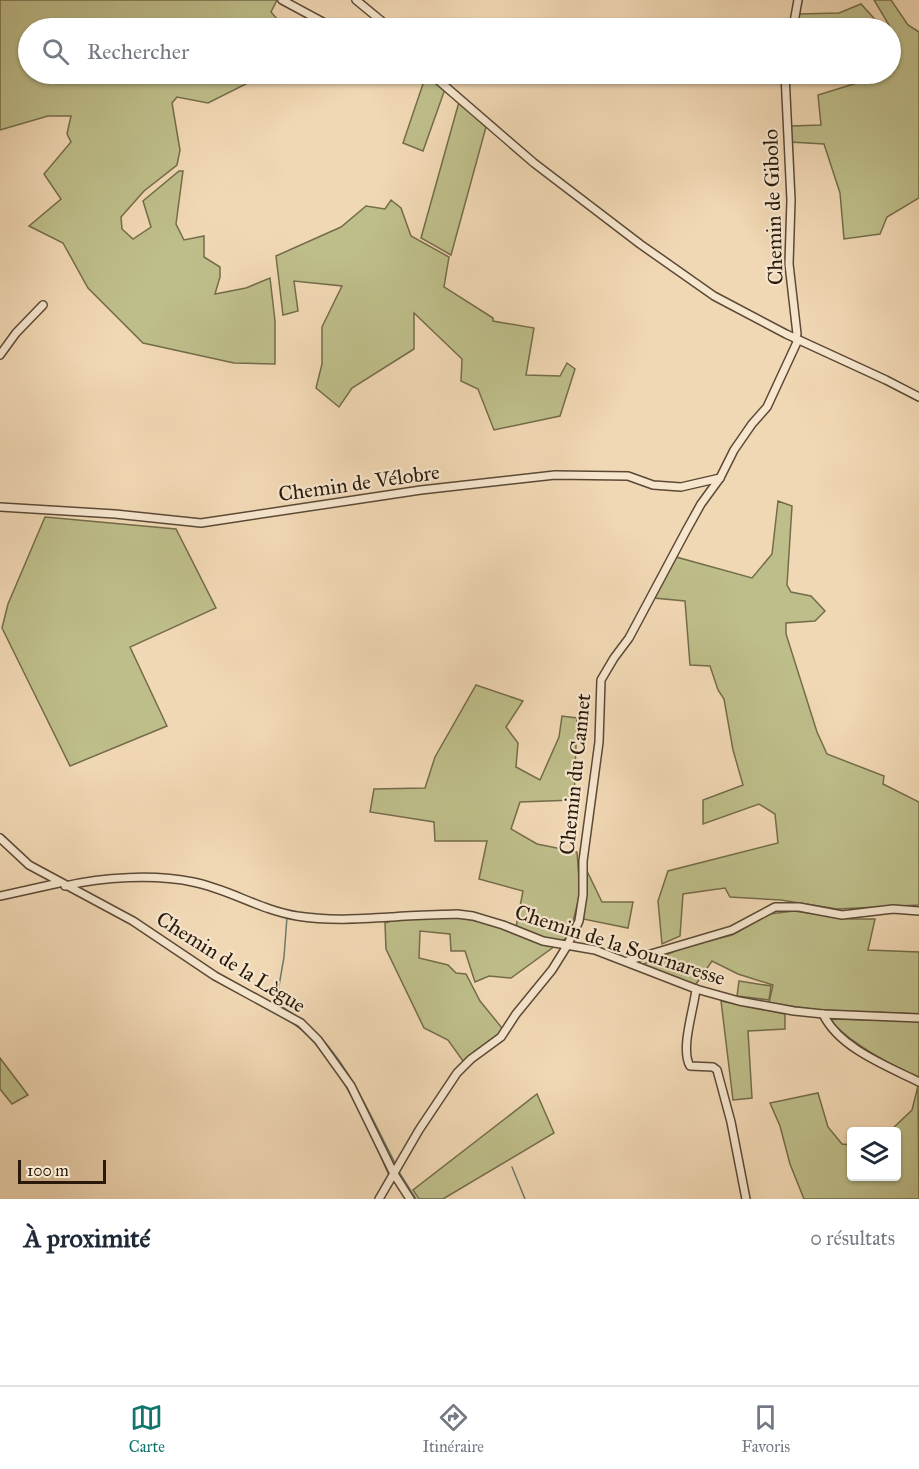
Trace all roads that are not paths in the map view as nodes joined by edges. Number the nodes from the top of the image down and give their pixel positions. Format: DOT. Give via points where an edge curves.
graph roads {
  1 [pos="282,0"];
  2 [pos="356,0"];
  3 [pos="798,0"];
  4 [pos="315,18"];
  5 [pos="378,18"];
  6 [pos="795,18"];
  7 [pos="443,84"];
  8 [pos="785,84"];
  9 [pos="43,305"];
  10 [pos="796,339"];
  11 [pos="0,355"];
  12 [pos="919,397"];
  13 [pos="720,478"];
  14 [pos="0,507"];
  15 [pos="0,838"];
  16 [pos="62,884"];
  17 [pos="0,896"];
  18 [pos="919,911"];
  19 [pos="567,946"];
  20 [pos="627,961"];
  21 [pos="696,989"];
  22 [pos="823,1014"];
  23 [pos="919,1018"];
  24 [pos="919,1082"];
  25 [pos="394,1174"];
  26 [pos="379,1199"];
  27 [pos="410,1199"];
  28 [pos="746,1199"];
  1 -- 4 [label="street"];
  2 -- 5 [label="street"];
  3 -- 6 [label="street"];
  7 -- 10 [label="street" via="534,163 670,266 724,302"];
  8 -- 10 [label="street, Chemin de Gibolo" via="791,200 789,264"];
  9 -- 11 [label="street"];
  10 -- 12 [label="street"];
  10 -- 13 [label="street, Chemin du Cannet" via="767,407 734,450"];
  13 -- 14 [label="street, Chemin de Vélobre" via="681,487 653,485 628,477 555,474 201,524"];
  13 -- 19 [label="street, Chemin du Cannet" via="701,504 602,680 583,895 579,921"];
  15 -- 16 [label="street, Chemin de la Lègue" via="29,865"];
  16 -- 17 [label="street, Chemin de la Sournaresse"];
  16 -- 19 [label="street, Chemin de la Sournaresse" via="126,879 194,882 295,916 336,920 457,914"];
  16 -- 25 [label="street, Chemin de la Lègue" via="133,921 215,976 300,1023 318,1040 351,1086"];
  18 -- 20 [label="street" via="893,909 842,915 775,907 732,930"];
  19 -- 20 [label="street, Chemin de la Sournaresse"];
  19 -- 25 [label="street, Chemin du Cannet" via="501,1037 457,1073"];
  20 -- 21 [label="street, Chemin de la Sournaresse"];
  21 -- 22 [label="street, Chemin de la Sournaresse" via="770,1007"];
  21 -- 28 [label="street" via="688,1061 690,1066 717,1070"];
  22 -- 23 [label="street, Chemin de la Sournaresse"];
  22 -- 24 [label="street" via="842,1039"];
  25 -- 26 [label="street, Chemin du Cannet"];
  25 -- 27 [label="street, Chemin de la Lègue"];
}
